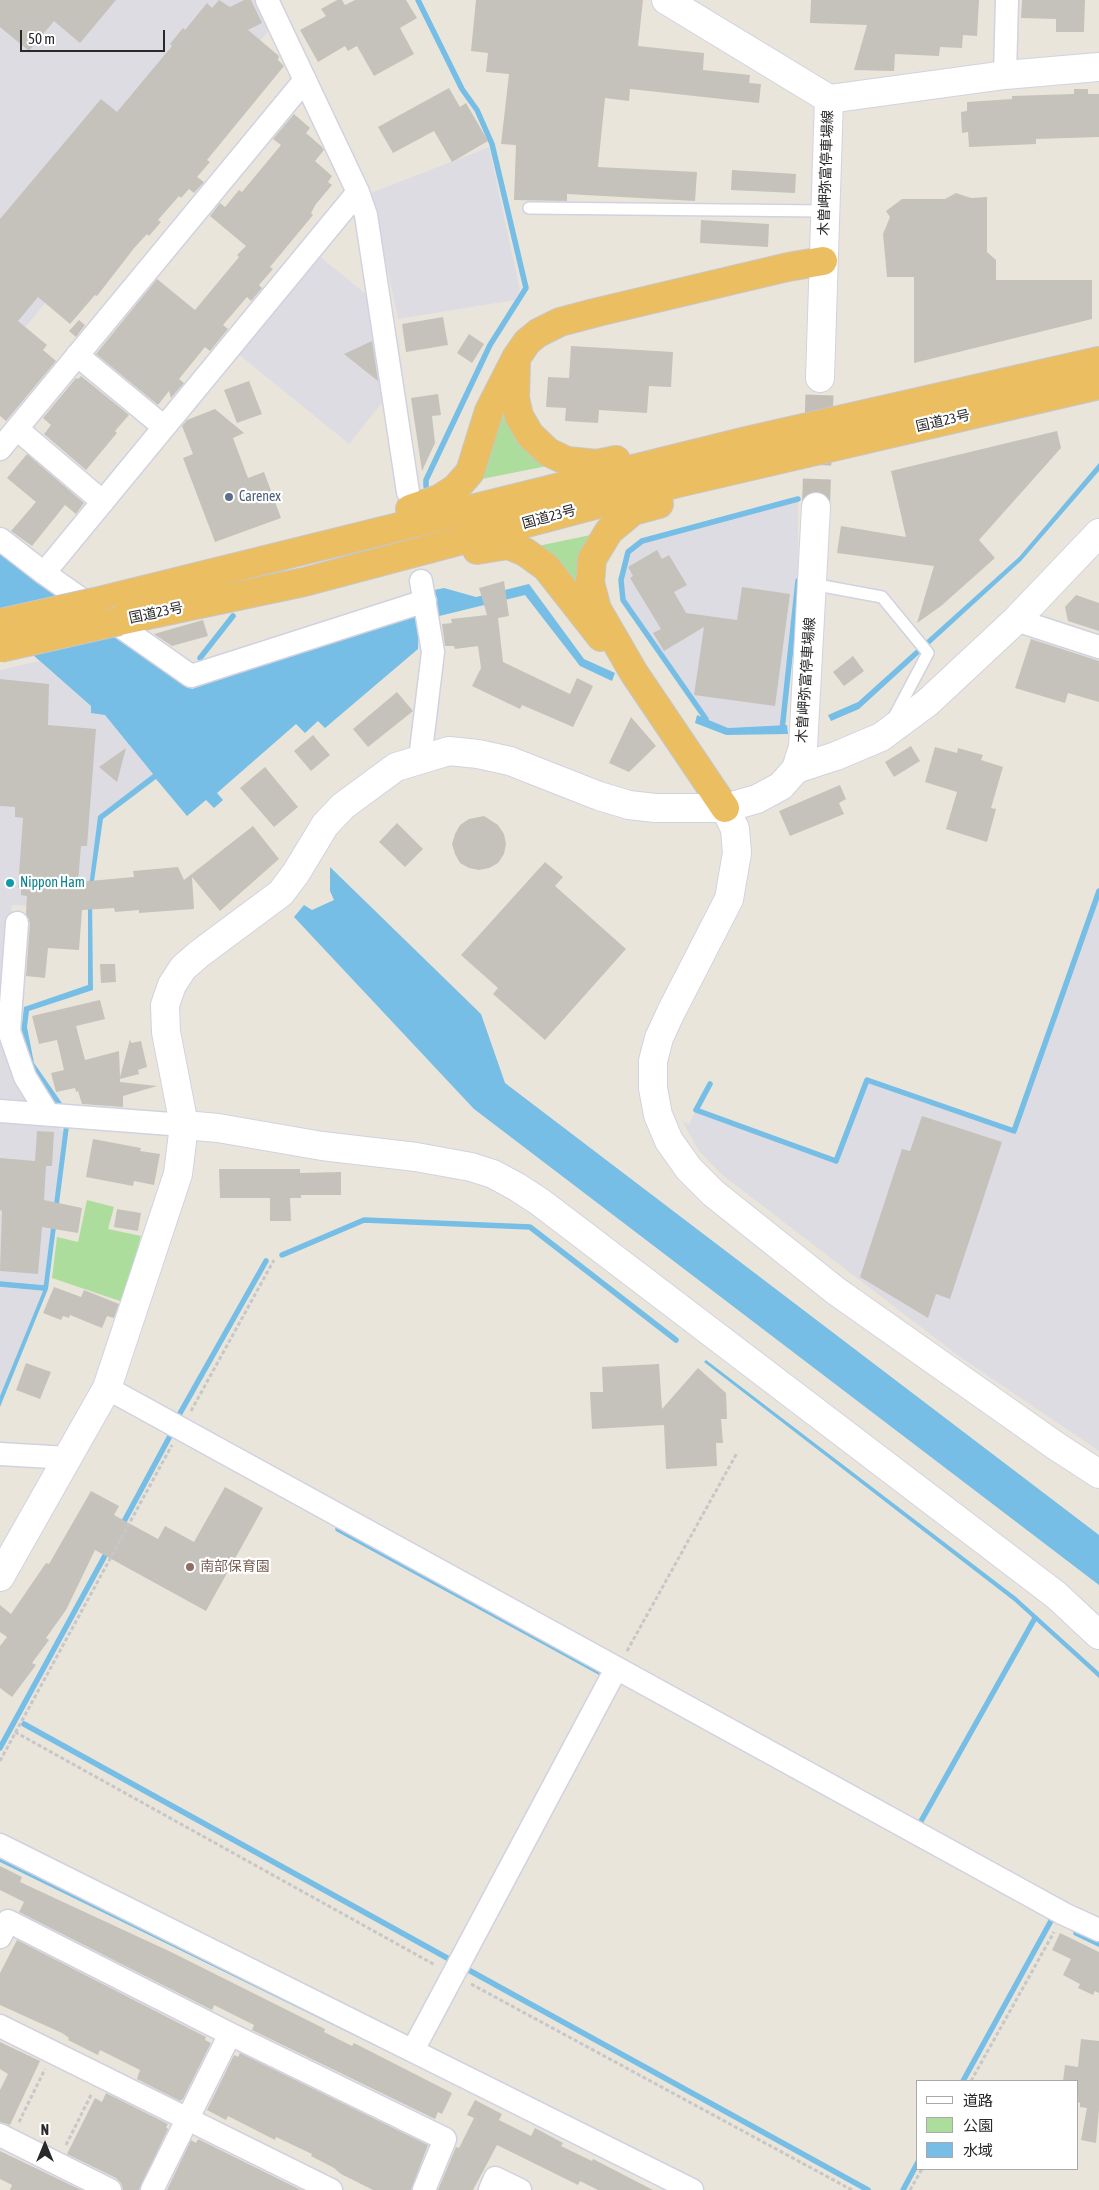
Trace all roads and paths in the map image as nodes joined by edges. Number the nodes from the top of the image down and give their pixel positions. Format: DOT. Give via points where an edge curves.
graph roads {
  1 [pos="268,0"];
  2 [pos="666,0"];
  3 [pos="1007,0"];
  4 [pos="1099,67"];
  5 [pos="1005,75"];
  6 [pos="305,80"];
  7 [pos="829,99"];
  8 [pos="358,192"];
  9 [pos="529,208"];
  10 [pos="825,211"];
  11 [pos="823,261"];
  12 [pos="78,355"];
  13 [pos="516,358"];
  14 [pos="1099,361"];
  15 [pos="820,378"];
  16 [pos="1099,385"];
  17 [pos="164,427"];
  18 [pos="17,429"];
  19 [pos="746,441"];
  20 [pos="0,449"];
  21 [pos="797,455"];
  22 [pos="408,492"];
  23 [pos="103,502"];
  24 [pos="816,507"];
  25 [pos="1099,533"];
  26 [pos="0,539"];
  27 [pos="294,552"];
  28 [pos="44,574"];
  29 [pos="304,582"];
  30 [pos="812,584"];
  31 [pos="1016,620"];
  32 [pos="0,623"];
  33 [pos="1099,647"];
  34 [pos="0,648"];
  35 [pos="634,673"];
  36 [pos="886,733"];
  37 [pos="420,759"];
  38 [pos="796,769"];
  39 [pos="725,808"];
  40 [pos="17,923"];
  41 [pos="0,1111"];
  42 [pos="58,1115"];
  43 [pos="184,1125"];
  44 [pos="274,1260"];
  45 [pos="108,1388"];
  46 [pos="181,1429"];
  47 [pos="737,1453"];
  48 [pos="0,1454"];
  49 [pos="68,1458"];
  50 [pos="1099,1474"];
  51 [pos="0,1577"];
  52 [pos="1099,1635"];
  53 [pos="616,1669"];
  54 [pos="15,1732"];
  55 [pos="0,1761"];
  56 [pos="0,1845"];
  57 [pos="1064,1914"];
  58 [pos="1099,1930"];
  59 [pos="0,1937"];
  60 [pos="452,1974"];
  61 [pos="0,2026"];
  62 [pos="230,2034"];
  63 [pos="413,2050"];
  64 [pos="54,2053"];
  65 [pos="100,2076"];
  66 [pos="972,2080"];
  67 [pos="187,2119"];
  68 [pos="5,2138"];
  69 [pos="57,2164"];
  70 [pos="921,2170"];
  71 [pos="110,2190"];
  72 [pos="152,2190"];
  73 [pos="331,2190"];
  74 [pos="424,2190"];
  75 [pos="490,2190"];
  76 [pos="520,2190"];
  77 [pos="692,2190"];
  78 [pos="852,2190"];
  79 [pos="910,2190"];
  1 -- 6 [label="street"];
  2 -- 7 [label="street, 木曽岬弥富停車場線"];
  3 -- 5 [label="street"];
  4 -- 5 [label="street"];
  5 -- 7 [label="street"];
  6 -- 8 [label="street"];
  6 -- 12 [label="street"];
  7 -- 10 [label="street, 木曽岬弥富停車場線"];
  8 -- 17 [label="street"];
  8 -- 22 [label="street" via="366,215"];
  9 -- 10 [label="lane"];
  10 -- 11 [label="street, 木曽岬弥富停車場線"];
  11 -- 13 [label="highway" via="560,322 538,333"];
  11 -- 15 [label="street, 木曽岬弥富停車場線"];
  12 -- 17 [label="street"];
  12 -- 18 [label="street"];
  13 -- 19 [label="highway" via="515,398 519,416 530,435 548,452 567,461 597,464 676,448"];
  13 -- 27 [label="highway" via="489,411 470,472 456,488 439,499"];
  14 -- 19 [label="highway, 国道23号"];
  16 -- 21 [label="highway, 国道23号"];
  17 -- 23 [label="street"];
  18 -- 20 [label="street"];
  18 -- 23 [label="street"];
  19 -- 27 [label="highway, 国道23号"];
  21 -- 29 [label="highway, 国道23号" via="674,484"];
  21 -- 35 [label="highway" via="730,485 633,511 609,531 592,559 590,584 597,609"];
  23 -- 28 [label="street"];
  24 -- 30 [label="street, 木曽岬弥富停車場線"];
  25 -- 31 [label="street"];
  26 -- 28 [label="street"];
  27 -- 32 [label="highway, 国道23号, bridge"];
  28 -- 37 [label="street" via="191,676 425,603 433,652"];
  29 -- 34 [label="highway, 国道23号, bridge"];
  29 -- 35 [label="highway" via="508,545 546,567 581,614"];
  30 -- 36 [label="lane" via="882,597 928,653"];
  30 -- 38 [label="street, 木曽岬弥富停車場線" via="805,724 803,747"];
  31 -- 33 [label="street"];
  31 -- 36 [label="street" via="927,702"];
  35 -- 39 [label="highway"];
  36 -- 38 [label="street" via="836,756"];
  37 -- 39 [label="street, 木曽岬弥富停車場線" via="450,751 478,754 510,761 629,805"];
  37 -- 43 [label="street, 木曽岬弥富停車場線" via="396,767 342,806 325,825 281,893 199,954 183,968 172,985 165,1005 166,1032"];
  38 -- 39 [label="street, 木曽岬弥富停車場線" via="781,786 756,799"];
  39 -- 50 [label="street" via="735,829 737,853 729,899 671,1012 653,1061 658,1115 669,1141 689,1169 713,1193 836,1291"];
  40 -- 42 [label="street" via="9,1031 25,1077"];
  41 -- 42 [label="street"];
  42 -- 43 [label="street"];
  43 -- 45 [label="street, 木曽岬弥富停車場線" via="178,1174"];
  43 -- 52 [label="street" via="462,1165 493,1174 517,1187 1056,1595"];
  44 -- 46 [label="path"];
  45 -- 46 [label="street"];
  45 -- 49 [label="street, 木曽岬弥富停車場線"];
  46 -- 53 [label="street"];
  46 -- 54 [label="path"];
  47 -- 53 [label="path"];
  48 -- 49 [label="street"];
  49 -- 51 [label="street, 木曽岬弥富停車場線"];
  53 -- 57 [label="street"];
  53 -- 60 [label="street"];
  54 -- 55 [label="path"];
  54 -- 60 [label="path"];
  56 -- 63 [label="street"];
  57 -- 58 [label="street"];
  57 -- 66 [label="path"];
  59 -- 62 [label="street" via="8,1921"];
  60 -- 63 [label="street"];
  60 -- 78 [label="path"];
  61 -- 64 [label="street"];
  62 -- 67 [label="street"];
  62 -- 74 [label="street" via="445,2139"];
  63 -- 77 [label="street"];
  64 -- 65 [label="street"];
  64 -- 68 [label="path"];
  65 -- 67 [label="street"];
  65 -- 69 [label="path"];
  67 -- 72 [label="street"];
  67 -- 73 [label="street"];
  68 -- 69 [label="street"];
  69 -- 71 [label="street"];
  70 -- 79 [label="path"];
  75 -- 76 [label="street" via="495,2178"];
}
